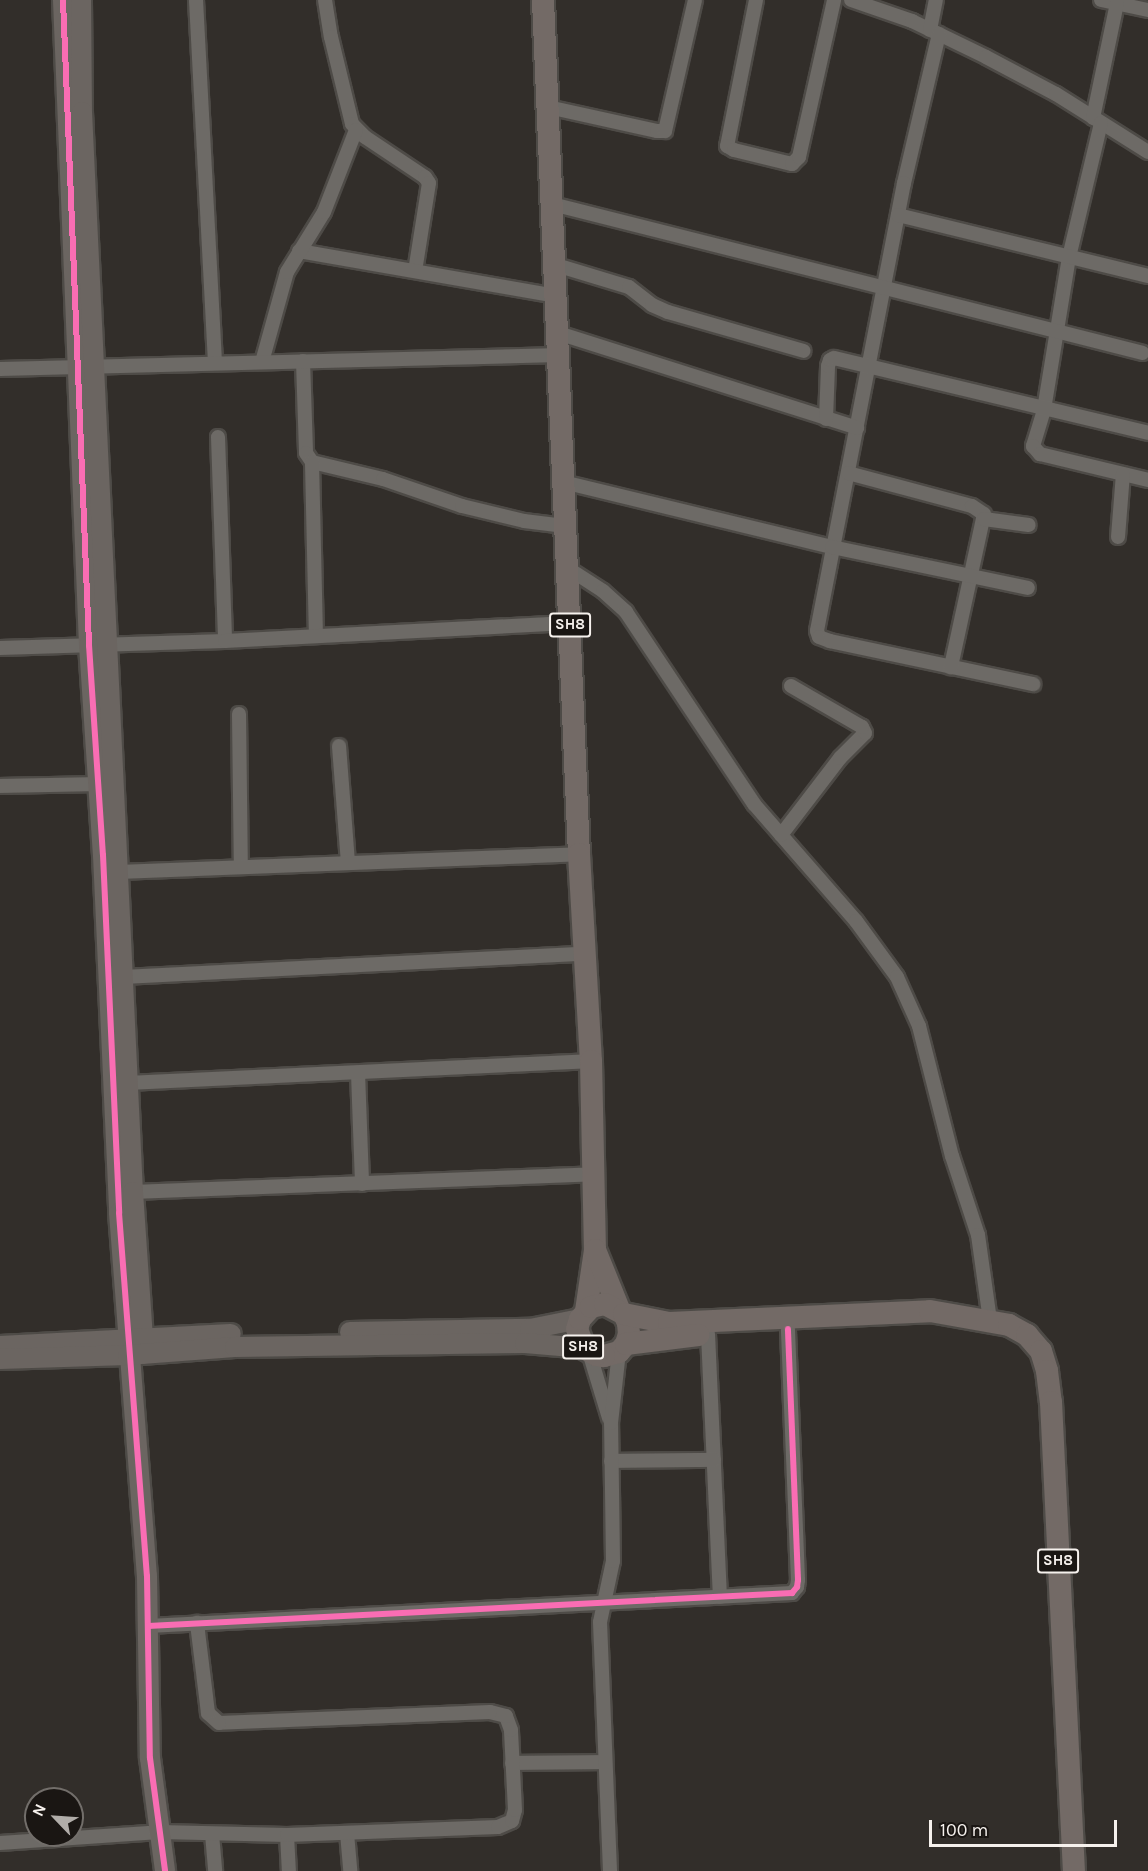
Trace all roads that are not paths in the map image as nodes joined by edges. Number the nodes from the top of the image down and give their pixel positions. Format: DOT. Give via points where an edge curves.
graph roads {
  1 [pos="63,0"];
  2 [pos="81,0"];
  3 [pos="196,0"];
  4 [pos="325,0"];
  5 [pos="543,0"];
  6 [pos="696,0"];
  7 [pos="756,0"];
  8 [pos="834,0"];
  9 [pos="851,0"];
  10 [pos="936,0"];
  11 [pos="1101,0"];
  12 [pos="1117,3"];
  13 [pos="1148,10"];
  14 [pos="935,32"];
  15 [pos="548,107"];
  16 [pos="1097,120"];
  17 [pos="356,130"];
  18 [pos="1148,152"];
  19 [pos="552,204"];
  20 [pos="898,215"];
  21 [pos="299,251"];
  22 [pos="1069,257"];
  23 [pos="556,265"];
  24 [pos="415,272"];
  25 [pos="1148,276"];
  26 [pos="884,290"];
  27 [pos="557,296"];
  28 [pos="1058,333"];
  29 [pos="559,344"];
  30 [pos="804,351"];
  31 [pos="1143,353"];
  32 [pos="303,361"];
  33 [pos="262,362"];
  34 [pos="215,363"];
  35 [pos="86,367"];
  36 [pos="869,367"];
  37 [pos="0,369"];
  38 [pos="1044,410"];
  39 [pos="826,418"];
  40 [pos="857,428"];
  41 [pos="1148,433"];
  42 [pos="218,437"];
  43 [pos="312,462"];
  44 [pos="848,473"];
  45 [pos="1123,474"];
  46 [pos="1148,480"];
  47 [pos="563,482"];
  48 [pos="984,519"];
  49 [pos="1029,525"];
  50 [pos="565,526"];
  51 [pos="1118,537"];
  52 [pos="832,546"];
  53 [pos="566,567"];
  54 [pos="971,576"];
  55 [pos="1028,588"];
  56 [pos="570,623"];
  57 [pos="316,636"];
  58 [pos="225,641"];
  59 [pos="99,645"];
  60 [pos="0,648"];
  61 [pos="951,667"];
  62 [pos="1033,684"];
  63 [pos="791,686"];
  64 [pos="239,714"];
  65 [pos="339,746"];
  66 [pos="106,784"];
  67 [pos="0,786"];
  68 [pos="781,835"];
  69 [pos="579,854"];
  70 [pos="348,863"];
  71 [pos="241,867"];
  72 [pos="119,872"];
  73 [pos="585,954"];
  74 [pos="124,977"];
  75 [pos="591,1061"];
  76 [pos="358,1073"];
  77 [pos="129,1083"];
  78 [pos="594,1174"];
  79 [pos="362,1184"];
  80 [pos="133,1192"];
  81 [pos="595,1250"];
  82 [pos="621,1312"];
  83 [pos="953,1314"];
  84 [pos="583,1315"];
  85 [pos="990,1320"];
  86 [pos="788,1329"];
  87 [pos="708,1334"];
  88 [pos="0,1346"];
  89 [pos="135,1346"];
  90 [pos="622,1348"];
  91 [pos="586,1350"];
  92 [pos="0,1359"];
  93 [pos="610,1423"];
  94 [pos="714,1460"];
  95 [pos="611,1461"];
  96 [pos="720,1597"];
  97 [pos="603,1601"];
  98 [pos="197,1623"];
  99 [pos="148,1626"];
  100 [pos="605,1762"];
  101 [pos="512,1763"];
  102 [pos="160,1832"];
  103 [pos="348,1833"];
  104 [pos="212,1834"];
  105 [pos="286,1835"];
  106 [pos="0,1843"];
  107 [pos="165,1871"];
  108 [pos="215,1871"];
  109 [pos="289,1871"];
  110 [pos="350,1871"];
  111 [pos="609,1871"];
  112 [pos="1074,1871"];
  1 -- 35 [label="street"];
  2 -- 35 [label="street"];
  3 -- 34 [label="street"];
  4 -- 17 [label="street" via="346,107"];
  5 -- 15 [label="main road, SH8"];
  6 -- 15 [label="street" via="665,130"];
  7 -- 8 [label="street" via="727,146 792,164 800,157"];
  9 -- 14 [label="street"];
  10 -- 14 [label="street"];
  11 -- 12 [label="street"];
  12 -- 13 [label="street"];
  12 -- 16 [label="street"];
  14 -- 16 [label="street" via="1056,94"];
  14 -- 20 [label="street"];
  15 -- 19 [label="main road, SH8"];
  16 -- 18 [label="street"];
  16 -- 22 [label="street"];
  17 -- 21 [label="street" via="324,212"];
  17 -- 24 [label="street" via="429,183"];
  19 -- 23 [label="main road, SH8"];
  19 -- 26 [label="street"];
  20 -- 22 [label="street"];
  20 -- 26 [label="street"];
  21 -- 24 [label="street"];
  21 -- 33 [label="street" via="280,291"];
  22 -- 25 [label="street"];
  22 -- 28 [label="street"];
  23 -- 27 [label="main road, SH8"];
  23 -- 30 [label="street" via="629,287 668,312"];
  24 -- 27 [label="street"];
  26 -- 28 [label="street"];
  26 -- 36 [label="street"];
  27 -- 29 [label="main road, SH8"];
  28 -- 31 [label="street"];
  28 -- 38 [label="street"];
  29 -- 32 [label="street"];
  29 -- 39 [label="street"];
  29 -- 47 [label="main road, SH8"];
  32 -- 33 [label="street"];
  32 -- 43 [label="street" via="306,453"];
  33 -- 34 [label="street"];
  34 -- 35 [label="street"];
  35 -- 37 [label="street"];
  35 -- 59 [label="street"];
  36 -- 38 [label="street"];
  36 -- 39 [label="street" via="837,358 830,360"];
  36 -- 40 [label="street"];
  38 -- 41 [label="street"];
  38 -- 45 [label="street" via="1034,443 1036,452"];
  39 -- 40 [label="street"];
  40 -- 44 [label="street"];
  42 -- 58 [label="street"];
  43 -- 50 [label="street" via="373,476 484,512"];
  43 -- 57 [label="street"];
  44 -- 48 [label="street" via="972,506 982,510"];
  44 -- 52 [label="street"];
  45 -- 46 [label="street"];
  45 -- 51 [label="street"];
  47 -- 50 [label="main road, SH8"];
  47 -- 52 [label="street"];
  48 -- 49 [label="street"];
  48 -- 54 [label="street"];
  50 -- 53 [label="main road, SH8"];
  52 -- 54 [label="street"];
  52 -- 61 [label="street" via="817,625 819,637"];
  53 -- 56 [label="main road, SH8"];
  53 -- 68 [label="street" via="626,612 754,804"];
  54 -- 55 [label="street"];
  54 -- 61 [label="street"];
  56 -- 57 [label="street"];
  56 -- 69 [label="main road, SH8"];
  57 -- 58 [label="street"];
  58 -- 59 [label="street"];
  59 -- 60 [label="street"];
  59 -- 66 [label="street"];
  61 -- 62 [label="street"];
  63 -- 68 [label="street" via="862,727 865,733 840,758"];
  64 -- 71 [label="street"];
  65 -- 70 [label="street"];
  66 -- 67 [label="street"];
  66 -- 72 [label="street"];
  66 -- 89 [label="street"];
  68 -- 85 [label="street" via="856,921 908,997 978,1236"];
  69 -- 70 [label="street"];
  69 -- 73 [label="main road, SH8"];
  70 -- 71 [label="street"];
  71 -- 72 [label="street"];
  72 -- 74 [label="street"];
  73 -- 74 [label="street"];
  73 -- 75 [label="main road, SH8"];
  74 -- 77 [label="street"];
  75 -- 76 [label="street"];
  75 -- 78 [label="main road, SH8"];
  76 -- 77 [label="street"];
  76 -- 79 [label="street"];
  77 -- 80 [label="street"];
  78 -- 79 [label="street"];
  78 -- 81 [label="main road, SH8"];
  79 -- 80 [label="street"];
  80 -- 89 [label="street"];
  81 -- 82 [label="main road, SH8"];
  81 -- 84 [label="main road, SH8"];
  82 -- 83 [label="main road, SH8" via="669,1323 930,1311"];
  82 -- 84 [label="main road, SH8" via="598,1305"];
  82 -- 90 [label="main road, SH8" via="628,1323"];
  83 -- 85 [label="main road, SH8"];
  83 -- 86 [label="main road, SH8" via="933,1323"];
  84 -- 89 [label="street" via="530,1329"];
  84 -- 91 [label="main road, SH8" via="577,1329"];
  85 -- 112 [label="main road, SH8" via="1027,1335 1041,1351 1047,1371"];
  86 -- 87 [label="main road, SH8"];
  86 -- 96 [label="street" via="797,1587 787,1595"];
  87 -- 90 [label="main road, SH8"];
  87 -- 94 [label="street"];
  88 -- 89 [label="street"];
  89 -- 91 [label="street" via="553,1343"];
  89 -- 92 [label="street"];
  89 -- 99 [label="street"];
  90 -- 91 [label="main road, SH8" via="604,1356"];
  90 -- 93 [label="street"];
  91 -- 93 [label="street"];
  93 -- 95 [label="street"];
  94 -- 95 [label="street"];
  94 -- 96 [label="street"];
  95 -- 97 [label="street" via="612,1561"];
  96 -- 97 [label="street"];
  97 -- 98 [label="street"];
  97 -- 100 [label="street" via="600,1639"];
  98 -- 99 [label="street"];
  98 -- 101 [label="street" via="208,1713 219,1723 496,1713 509,1721"];
  99 -- 102 [label="street" via="150,1758"];
  100 -- 101 [label="street"];
  100 -- 111 [label="street"];
  101 -- 103 [label="street" via="514,1816 509,1824"];
  102 -- 104 [label="street"];
  102 -- 106 [label="street"];
  102 -- 107 [label="street"];
  103 -- 105 [label="street"];
  103 -- 110 [label="street"];
  104 -- 105 [label="street"];
  104 -- 108 [label="street"];
  105 -- 109 [label="street"];
}
